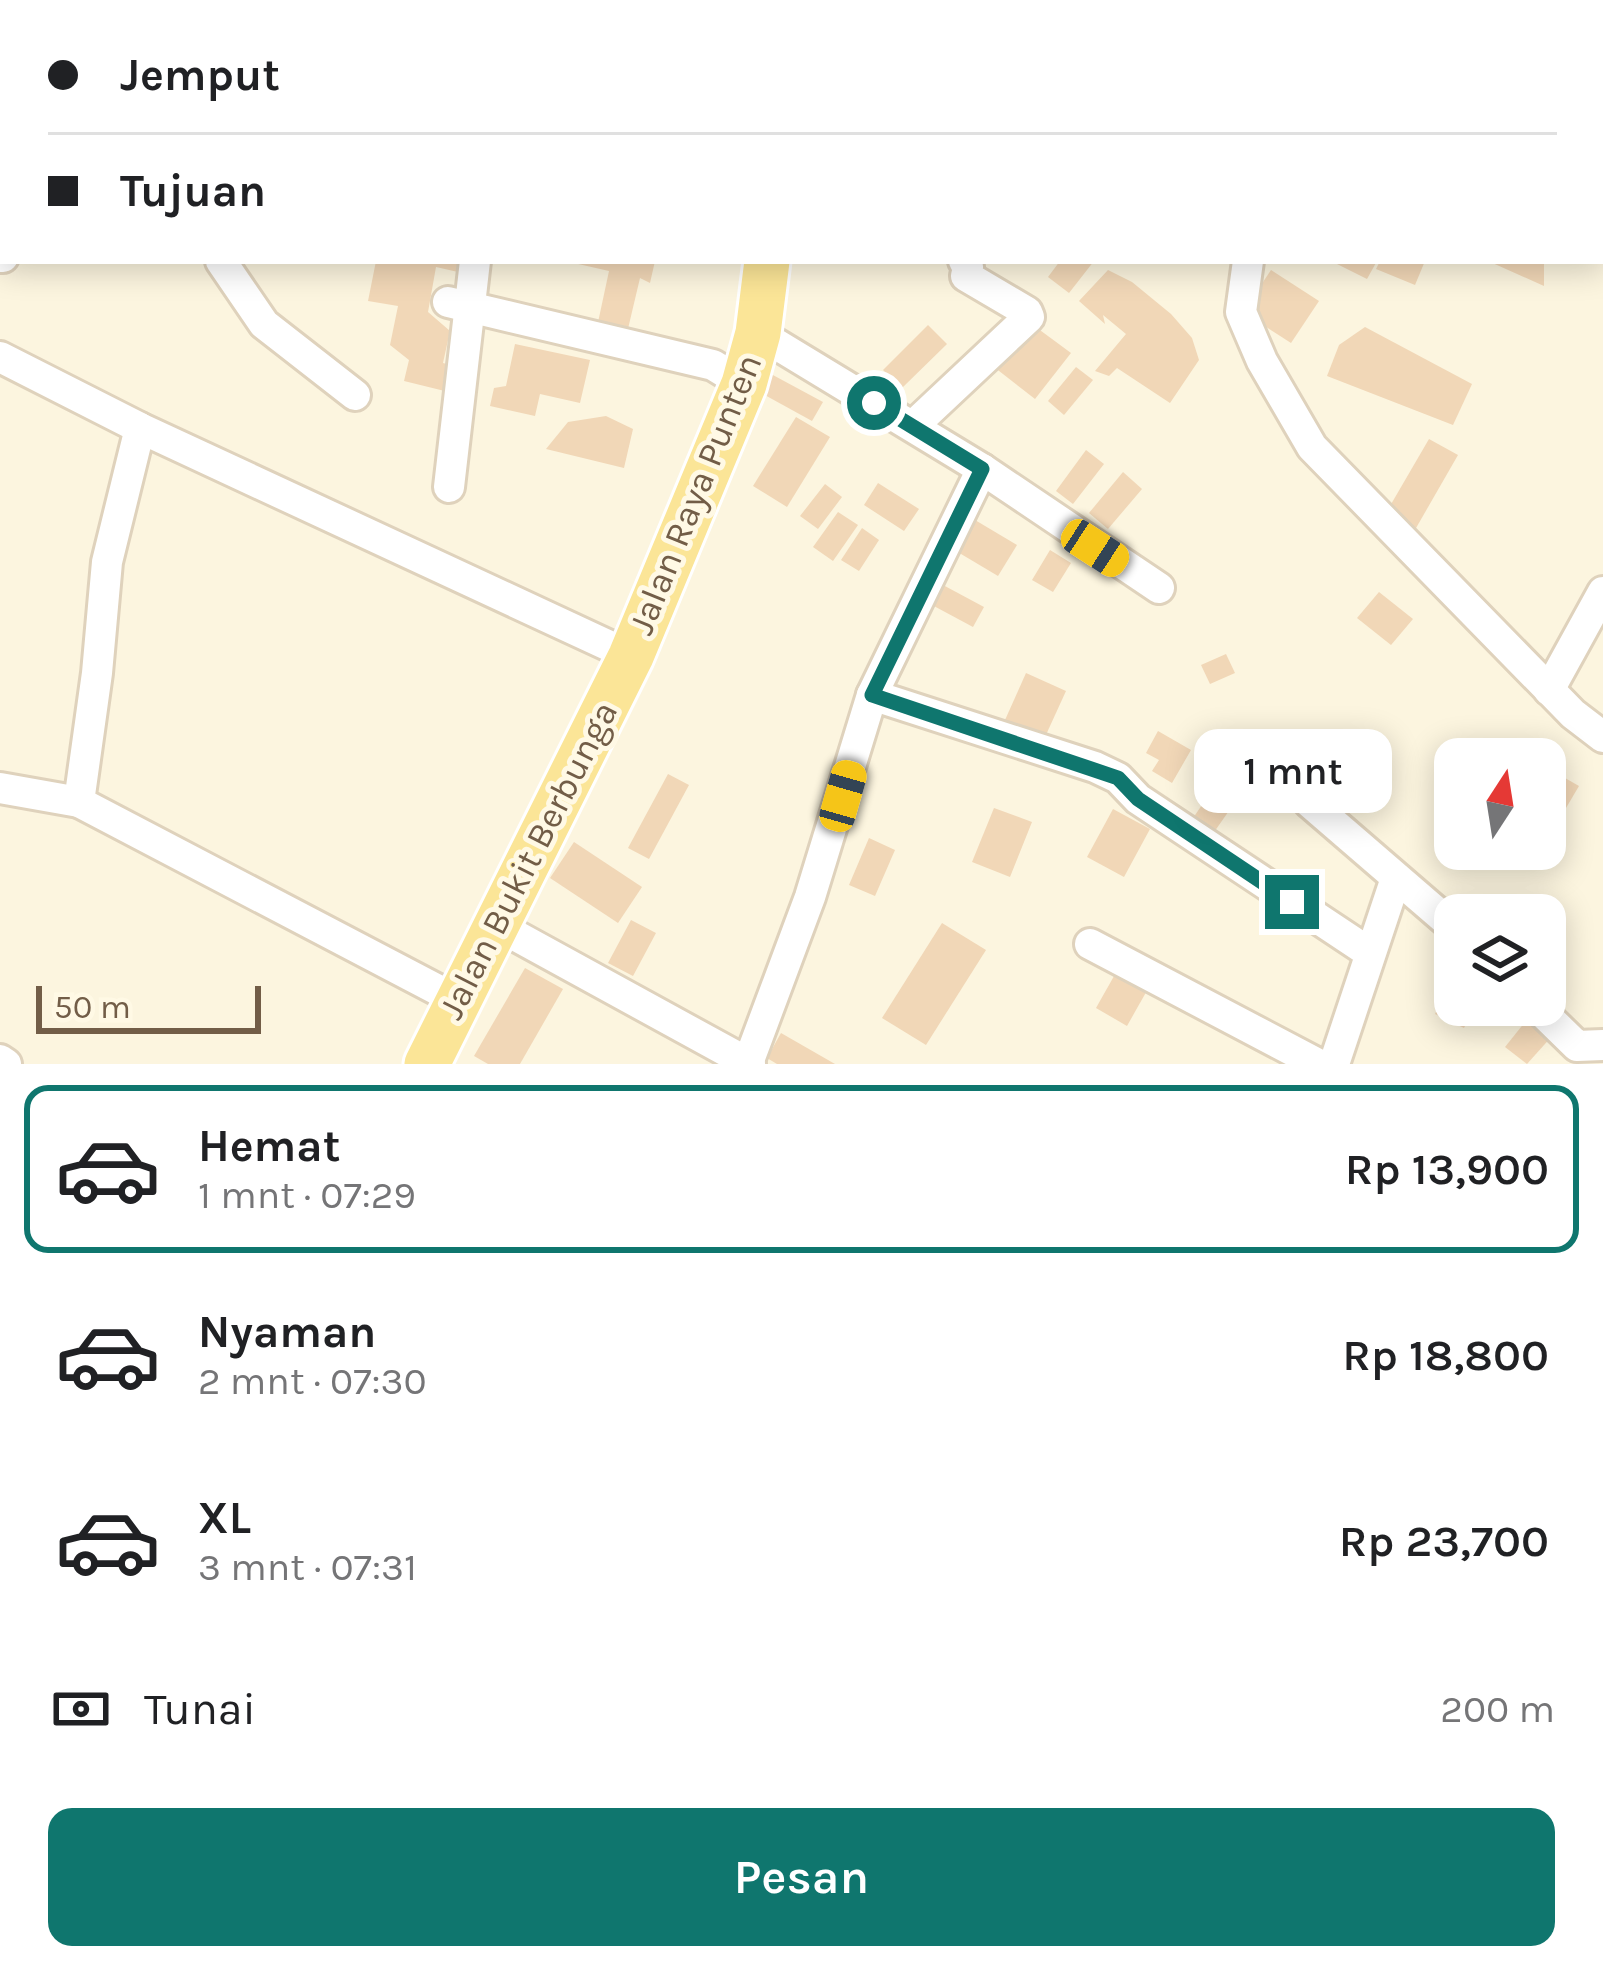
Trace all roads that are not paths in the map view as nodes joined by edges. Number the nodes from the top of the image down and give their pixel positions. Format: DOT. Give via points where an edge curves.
graph roads {
  1 [pos="223,264"];
  2 [pos="475,264"];
  3 [pos="768,264"];
  4 [pos="964,264"];
  5 [pos="1248,264"];
  6 [pos="459,305"];
  7 [pos="758,333"];
  8 [pos="0,356"];
  9 [pos="713,370"];
  10 [pos="355,395"];
  11 [pos="913,426"];
  12 [pos="140,428"];
  13 [pos="982,469"];
  14 [pos="449,487"];
  15 [pos="1159,588"];
  16 [pos="1603,592"];
  17 [pos="631,656"];
  18 [pos="1550,690"];
  19 [pos="872,695"];
  20 [pos="1603,737"];
  21 [pos="0,788"];
  22 [pos="79,802"];
  23 [pos="1309,802"];
  24 [pos="1396,878"];
  25 [pos="1434,910"];
  26 [pos="498,926"];
  27 [pos="1090,944"];
  28 [pos="1370,952"];
  29 [pos="458,1000"];
  30 [pos="1556,1026"];
  31 [pos="1582,1052"];
  32 [pos="427,1064"];
  33 [pos="749,1064"];
  34 [pos="1318,1064"];
  35 [pos="1334,1064"];
  1 -- 10 [label="street" via="264,323"];
  2 -- 6 [label="street"];
  3 -- 7 [label="main road, Jalan Raya Punten"];
  4 -- 11 [label="street" via="966,276 1029,317"];
  5 -- 18 [label="street" via="1241,312 1312,447"];
  6 -- 9 [label="street"];
  6 -- 14 [label="street"];
  7 -- 9 [label="main road, Jalan Raya Punten"];
  7 -- 11 [label="street"];
  8 -- 12 [label="street"];
  9 -- 17 [label="main road, Jalan Raya Punten"];
  11 -- 13 [label="street"];
  12 -- 17 [label="street"];
  12 -- 22 [label="street" via="107,562"];
  13 -- 15 [label="street"];
  13 -- 19 [label="street"];
  16 -- 18 [label="street"];
  17 -- 26 [label="main road, Jalan Bukit Berbunga"];
  18 -- 20 [label="street"];
  19 -- 28 [label="street" via="1118,778"];
  19 -- 33 [label="street"];
  21 -- 22 [label="street"];
  22 -- 29 [label="street"];
  23 -- 24 [label="street"];
  24 -- 25 [label="street"];
  24 -- 28 [label="street"];
  26 -- 29 [label="main road, Jalan Bukit Berbunga"];
  26 -- 33 [label="street"];
  27 -- 34 [label="street"];
  28 -- 35 [label="street"];
  29 -- 32 [label="main road, Jalan Bukit Berbunga"];
  30 -- 31 [label="street"];
}
